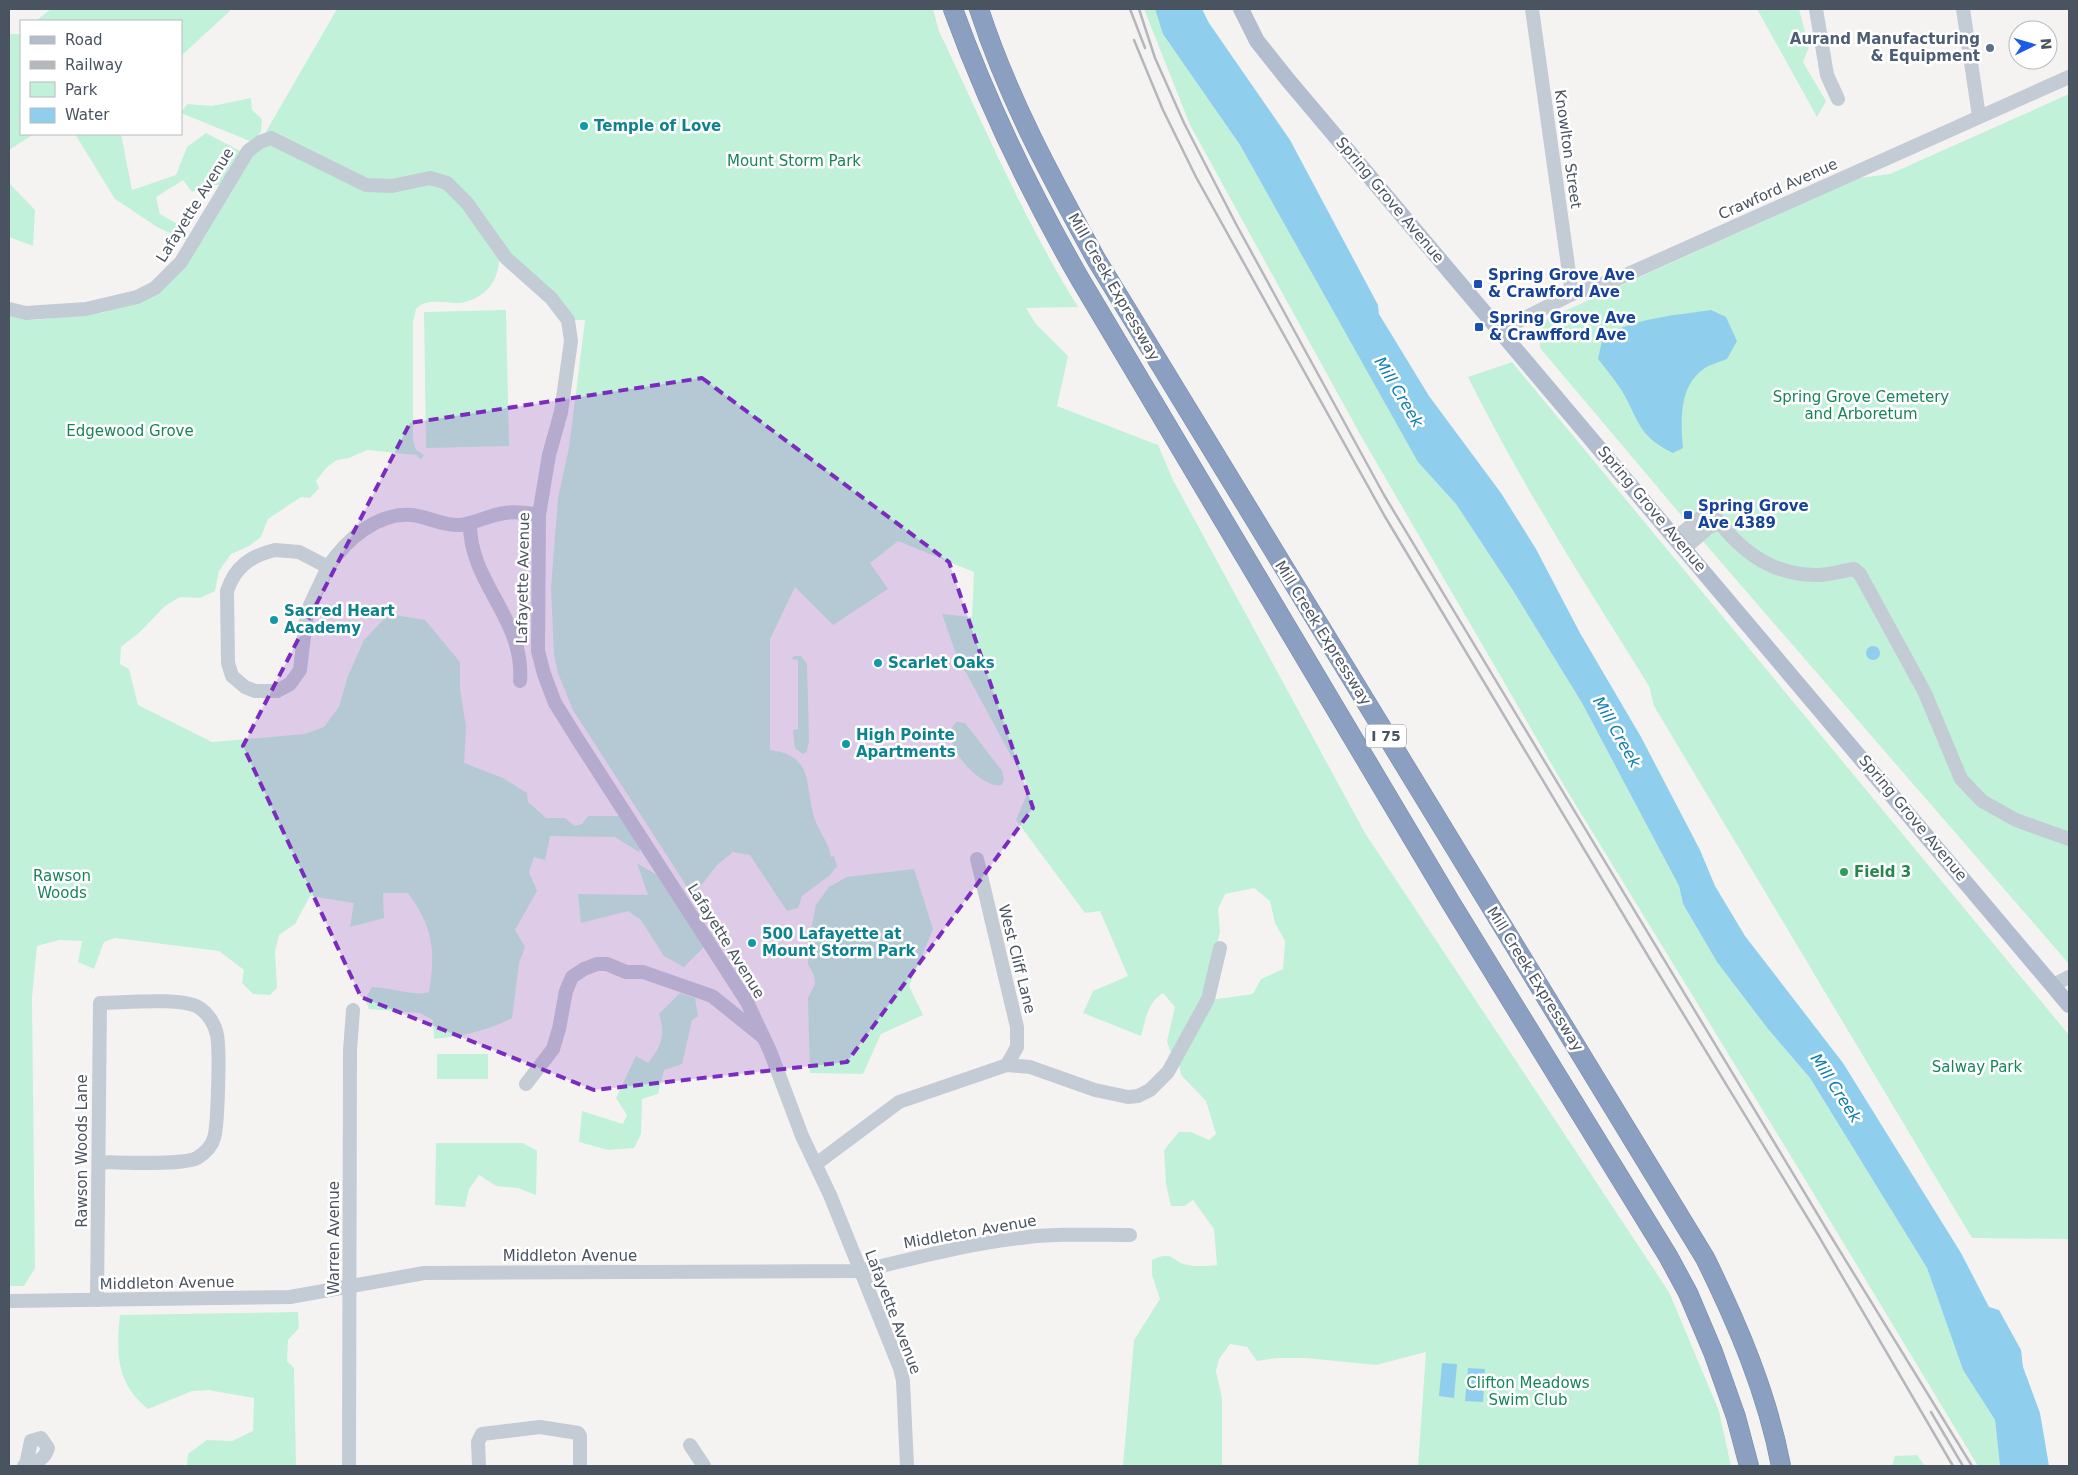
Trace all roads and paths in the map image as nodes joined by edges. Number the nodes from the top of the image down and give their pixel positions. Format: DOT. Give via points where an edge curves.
graph roads {
  1 [pos="953,9"];
  2 [pos="979,9"];
  3 [pos="1241,9"];
  4 [pos="1532,9"];
  5 [pos="1816,9"];
  6 [pos="1963,9"];
  7 [pos="2069,77"];
  8 [pos="1838,100"];
  9 [pos="1979,116"];
  10 [pos="1572,294"];
  11 [pos="9,310"];
  12 [pos="1501,330"];
  13 [pos="539,514"];
  14 [pos="470,523"];
  15 [pos="1720,523"];
  16 [pos="1680,543"];
  17 [pos="328,567"];
  18 [pos="520,681"];
  19 [pos="2069,839"];
  20 [pos="976,858"];
  21 [pos="1220,948"];
  22 [pos="2069,977"];
  23 [pos="2053,985"];
  24 [pos="2069,1005"];
  25 [pos="353,1010"];
  26 [pos="764,1038"];
  27 [pos="1007,1065"];
  28 [pos="526,1084"];
  29 [pos="98,1162"];
  30 [pos="816,1164"];
  31 [pos="1130,1235"];
  32 [pos="860,1271"];
  33 [pos="350,1285"];
  34 [pos="97,1300"];
  35 [pos="9,1301"];
  36 [pos="690,1445"];
  37 [pos="349,1466"];
  38 [pos="479,1466"];
  39 [pos="580,1466"];
  40 [pos="704,1466"];
  41 [pos="907,1466"];
  42 [pos="1749,1466"];
  43 [pos="1781,1466"];
  1 -- 42 [label="highway, Mill Creek Expressway / I 75" via="1003,135 1080,279 1451,903 1680,1278 1713,1352"];
  2 -- 43 [label="highway, Mill Creek Expressway / I 75" via="994,54 1035,148 1096,259 1705,1258 1743,1339 1763,1397"];
  3 -- 12 [label="main road, Spring Grove Avenue" via="1264,50"];
  4 -- 10 [label="street, Knowlton Street"];
  5 -- 8 [label="street" via="1827,75"];
  6 -- 9 [label="street"];
  7 -- 9 [label="street, Crawford Avenue"];
  9 -- 10 [label="street, Crawford Avenue" via="1617,279"];
  10 -- 12 [label="street, Crawford Avenue"];
  11 -- 13 [label="street, Lafayette Avenue" via="26,313 86,309 137,297 155,288 181,262 248,151 271,138 366,184 392,186 422,179 439,180 454,188 506,258 551,298 568,320 571,340 561,412 549,455"];
  12 -- 16 [label="main road, Spring Grove Avenue"];
  13 -- 14 [label="street" via="505,513"];
  13 -- 26 [label="street, Lafayette Avenue" via="538,650 555,703 638,837 747,1002"];
  14 -- 17 [label="street" via="449,525 412,515 389,518 348,541"];
  14 -- 18 [label="street" via="470,540 478,566 518,644"];
  15 -- 16 [label="street"];
  15 -- 16 [label="street" via="1710,510"];
  15 -- 19 [label="street" via="1745,550 1778,568 1816,575 1854,570 1860,574 1925,693 1961,779 1982,801 2016,820"];
  16 -- 23 [label="main road, Spring Grove Avenue"];
  17 -- 17 [label="street" via="299,552 275,550 252,557 236,570 228,591 228,663 237,681 255,691 270,692 284,688 298,676 308,612"];
  20 -- 27 [label="street, West Cliff Lane" via="1017,1027 1016,1047"];
  21 -- 27 [label="street" via="1208,999 1168,1072 1150,1090 1128,1097 1095,1090 1030,1067"];
  22 -- 23 [label="street"];
  23 -- 24 [label="main road, Spring Grove Avenue"];
  25 -- 33 [label="street, Warren Avenue" via="350,1051"];
  26 -- 28 [label="street" via="712,996 643,972 626,972 608,964 597,964 572,977 553,1048"];
  26 -- 30 [label="street, Lafayette Avenue"];
  27 -- 30 [label="street" via="899,1102"];
  29 -- 29 [label="street, Rawson Woods Lane" via="187,1161 203,1154 210,1146 216,1130 218,1039 207,1014 190,1004 100,1003"];
  29 -- 34 [label="street, Rawson Woods Lane"];
  30 -- 32 [label="street, Lafayette Avenue"];
  31 -- 32 [label="street, Middleton Avenue" via="1018,1238"];
  32 -- 33 [label="street, Middleton Avenue" via="424,1273"];
  32 -- 41 [label="street, Lafayette Avenue" via="903,1381"];
  33 -- 34 [label="street, Middleton Avenue" via="290,1297"];
  33 -- 37 [label="street, Warren Avenue"];
  34 -- 35 [label="street, Middleton Avenue"];
  36 -- 40 [label="street"];
  38 -- 39 [label="street" via="478,1442 482,1434 540,1427 578,1433"];
}
